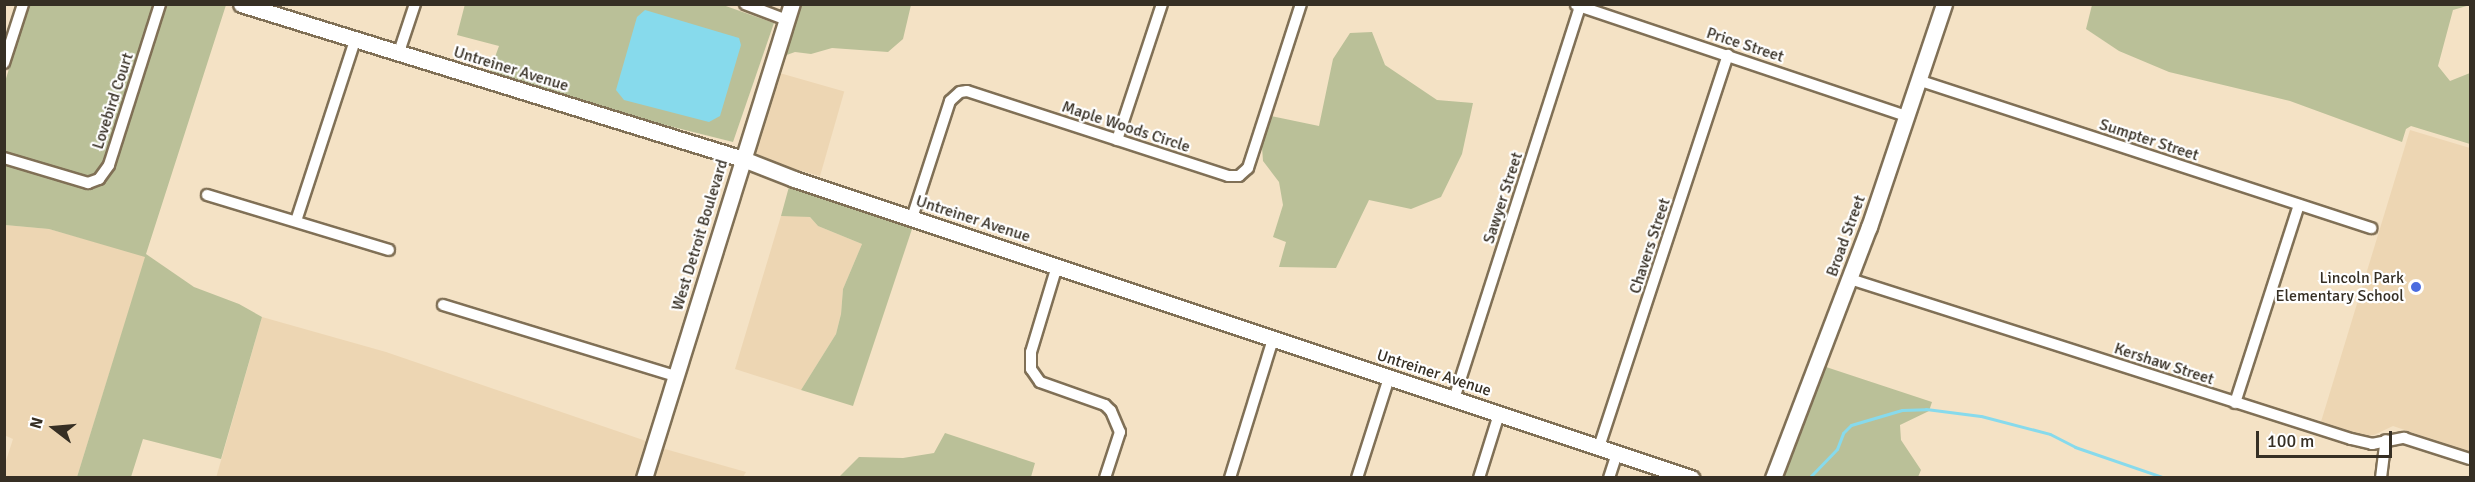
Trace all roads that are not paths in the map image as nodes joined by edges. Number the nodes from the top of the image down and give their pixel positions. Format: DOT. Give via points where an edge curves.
graph roads {
  1 [pos="23,4"];
  2 [pos="160,4"];
  3 [pos="415,4"];
  4 [pos="745,4"];
  5 [pos="792,4"];
  6 [pos="1162,4"];
  7 [pos="1301,4"];
  8 [pos="1944,4"];
  9 [pos="242,5"];
  10 [pos="1577,6"];
  11 [pos="787,20"];
  12 [pos="355,40"];
  13 [pos="399,52"];
  14 [pos="1728,55"];
  15 [pos="4,63"];
  16 [pos="1918,80"];
  17 [pos="1906,116"];
  18 [pos="1118,140"];
  19 [pos="4,158"];
  20 [pos="743,159"];
  21 [pos="207,195"];
  22 [pos="2298,205"];
  23 [pos="912,218"];
  24 [pos="296,220"];
  25 [pos="2371,228"];
  26 [pos="389,249"];
  27 [pos="1057,267"];
  28 [pos="1850,279"];
  29 [pos="443,304"];
  30 [pos="1273,339"];
  31 [pos="675,376"];
  32 [pos="1389,378"];
  33 [pos="1454,399"];
  34 [pos="2235,403"];
  35 [pos="1499,414"];
  36 [pos="2385,440"];
  37 [pos="1599,447"];
  38 [pos="1617,453"];
  39 [pos="2470,459"];
  40 [pos="644,477"];
  41 [pos="1105,477"];
  42 [pos="1230,477"];
  43 [pos="1357,477"];
  44 [pos="1479,477"];
  45 [pos="1609,477"];
  46 [pos="1691,477"];
  47 [pos="1773,477"];
  48 [pos="2381,477"];
  1 -- 15 [label="street"];
  2 -- 19 [label="street, Lovebird Court" via="109,165 99,179 88,183"];
  3 -- 13 [label="street"];
  4 -- 11 [label="street"];
  5 -- 11 [label="street, West Detroit Boulevard"];
  6 -- 18 [label="street"];
  7 -- 18 [label="street, Maple Woods Circle" via="1244,173 1228,176"];
  8 -- 16 [label="street, Broad Street"];
  9 -- 12 [label="street, Untreiner Avenue"];
  10 -- 14 [label="street, Price Street"];
  10 -- 33 [label="street, Sawyer Street"];
  11 -- 20 [label="street, West Detroit Boulevard"];
  12 -- 13 [label="street, Untreiner Avenue"];
  12 -- 24 [label="street"];
  13 -- 20 [label="street, Untreiner Avenue"];
  14 -- 17 [label="street, Price Street"];
  14 -- 37 [label="street, Chavers Street"];
  16 -- 17 [label="street, Broad Street"];
  16 -- 22 [label="street, Sumpter Street"];
  17 -- 28 [label="street, Broad Street"];
  18 -- 23 [label="street, Maple Woods Circle" via="960,92 950,101"];
  20 -- 23 [label="street, Untreiner Avenue"];
  20 -- 31 [label="street, West Detroit Boulevard"];
  21 -- 24 [label="street"];
  22 -- 25 [label="street, Sumpter Street"];
  22 -- 34 [label="street"];
  23 -- 27 [label="street, Untreiner Avenue"];
  24 -- 26 [label="street"];
  27 -- 30 [label="street, Untreiner Avenue"];
  27 -- 41 [label="street" via="1031,352 1031,369 1040,382 1105,405 1111,411 1120,432"];
  28 -- 34 [label="street, Kershaw Street"];
  28 -- 47 [label="street, Broad Street"];
  29 -- 31 [label="street"];
  30 -- 32 [label="street, Untreiner Avenue"];
  30 -- 42 [label="street"];
  31 -- 40 [label="street, West Detroit Boulevard"];
  32 -- 33 [label="street, Untreiner Avenue"];
  32 -- 43 [label="street"];
  33 -- 35 [label="street, Untreiner Avenue"];
  34 -- 36 [label="street, Kershaw Street" via="2351,439 2372,444"];
  35 -- 37 [label="street, Untreiner Avenue"];
  35 -- 44 [label="street"];
  36 -- 39 [label="street, Kershaw Street" via="2414,440"];
  36 -- 48 [label="street"];
  37 -- 38 [label="street, Untreiner Avenue"];
  38 -- 45 [label="street"];
  38 -- 46 [label="street, Untreiner Avenue"];
}
